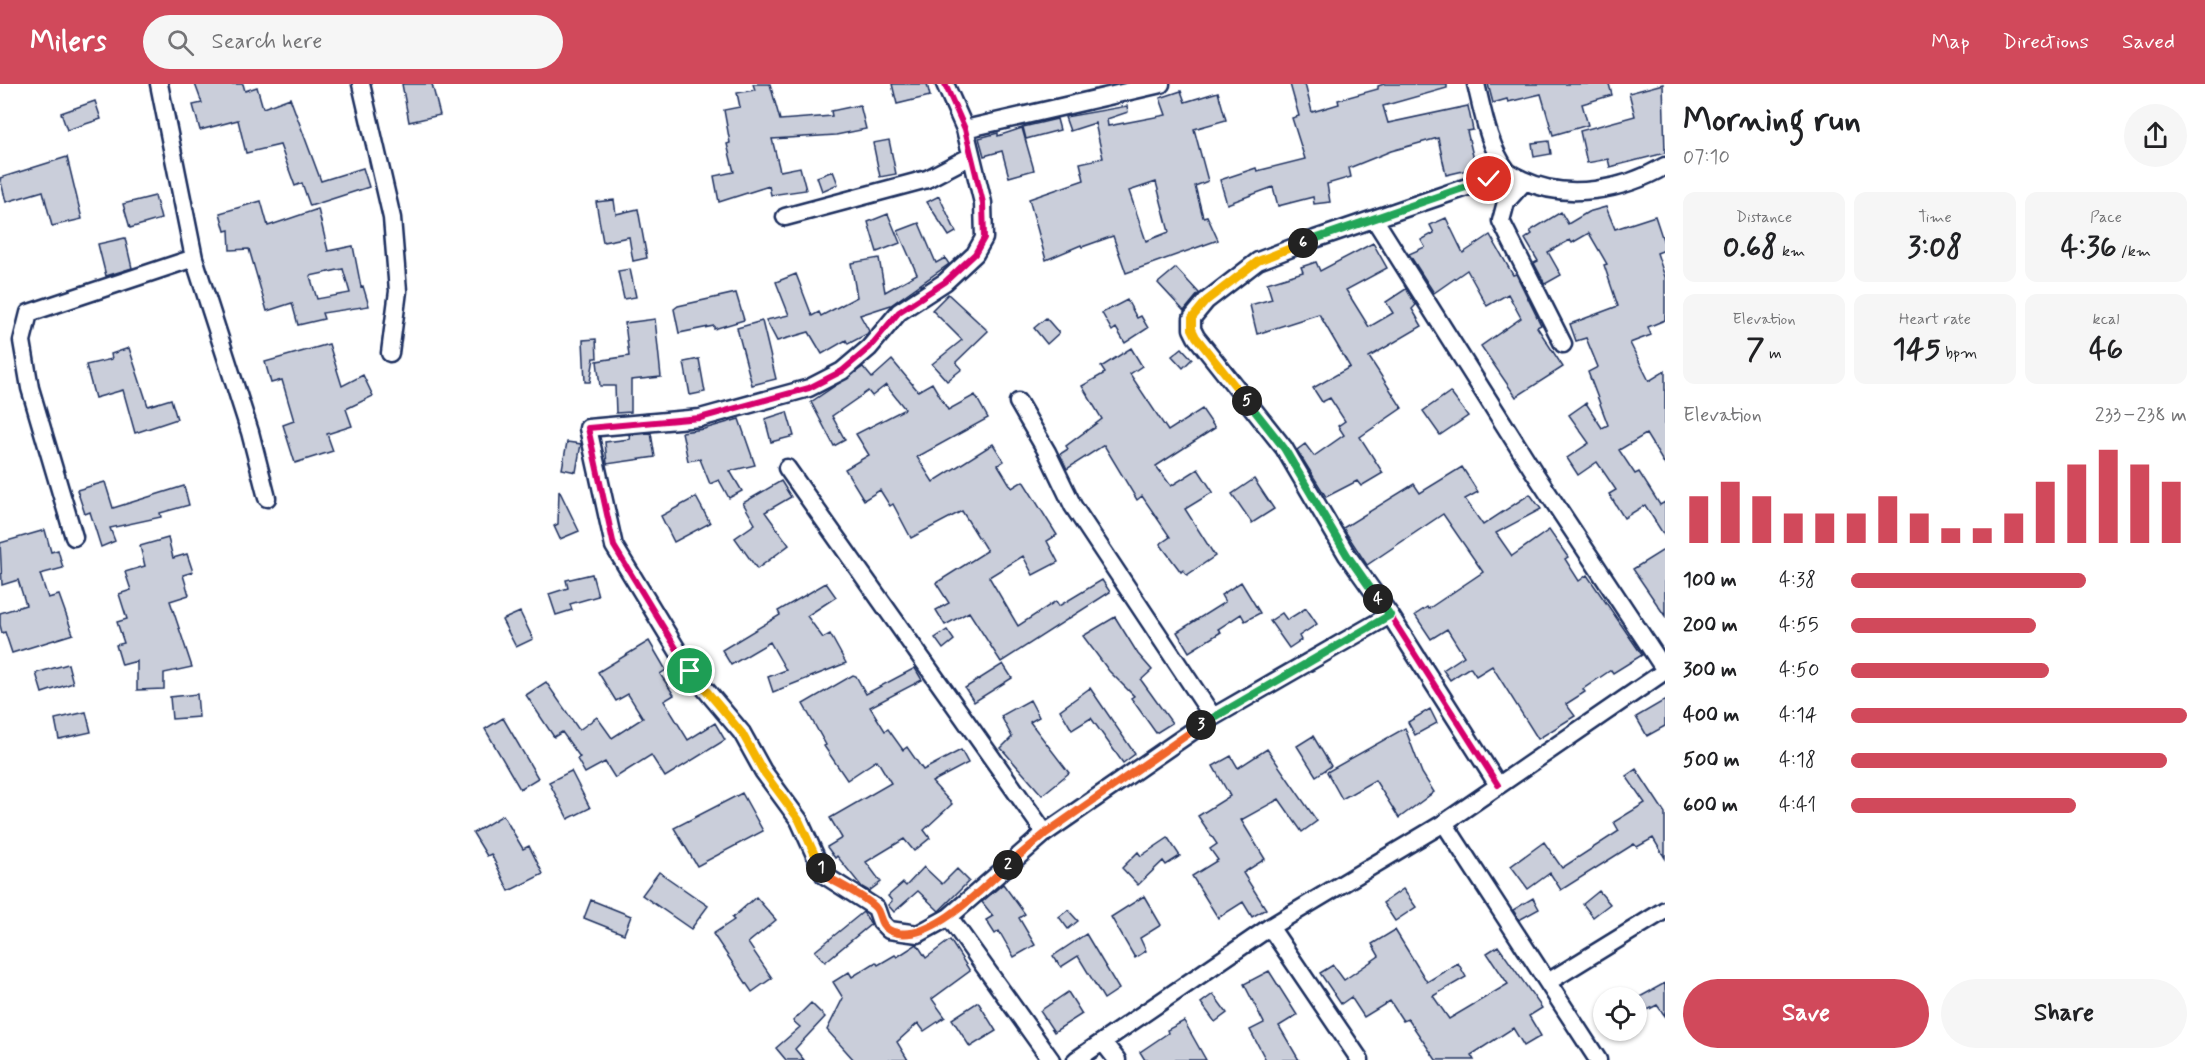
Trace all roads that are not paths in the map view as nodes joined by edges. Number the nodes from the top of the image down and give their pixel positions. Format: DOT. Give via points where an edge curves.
graph roads {
  1 [pos="159,84"];
  2 [pos="361,84"];
  3 [pos="945,84"];
  4 [pos="1161,84"];
  5 [pos="1476,84"];
  6 [pos="965,129"];
  7 [pos="971,156"];
  8 [pos="1665,166"];
  9 [pos="1508,173"];
  10 [pos="1525,181"];
  11 [pos="785,217"];
  12 [pos="1375,220"];
  13 [pos="194,258"];
  14 [pos="1563,344"];
  15 [pos="390,353"];
  16 [pos="1018,402"];
  17 [pos="787,468"];
  18 [pos="267,498"];
  19 [pos="74,537"];
  20 [pos="1390,615"];
  21 [pos="1665,670"];
  22 [pos="1213,717"];
  23 [pos="1498,785"];
  24 [pos="1444,823"];
  25 [pos="1046,833"];
  26 [pos="1665,910"];
  27 [pos="949,917"];
  28 [pos="1270,927"];
  29 [pos="1548,982"];
  30 [pos="1103,1042"];
  31 [pos="1051,1060"];
  32 [pos="1076,1060"];
  33 [pos="1117,1060"];
  34 [pos="1360,1060"];
  35 [pos="1598,1060"];
  1 -- 13 [label="street"];
  2 -- 15 [label="street" via="392,218 398,291"];
  3 -- 6 [label="street"];
  4 -- 6 [label="street"];
  5 -- 9 [label="street" via="1492,143"];
  6 -- 7 [label="street"];
  7 -- 11 [label="street" via="927,179"];
  7 -- 27 [label="street" via="985,222 984,238 975,254 945,282 899,312 869,348 842,371 809,388 700,418 588,428 614,546 690,671 742,733 763,771 799,820 824,875 876,908 889,930 918,934"];
  8 -- 10 [label="street" via="1645,178 1579,192 1539,187"];
  9 -- 10 [label="street"];
  9 -- 12 [label="street"];
  10 -- 14 [label="street" via="1506,202 1501,221"];
  12 -- 20 [label="street" via="1258,261 1206,301 1192,318 1192,329 1284,448 1347,555"];
  12 -- 21 [label="street"];
  13 -- 18 [label="street"];
  13 -- 19 [label="street" via="29,313 22,341 30,388"];
  16 -- 22 [label="street" via="1073,506"];
  17 -- 25 [label="street"];
  20 -- 22 [label="street"];
  20 -- 23 [label="street"];
  21 -- 23 [label="street"];
  22 -- 25 [label="street"];
  23 -- 24 [label="street"];
  24 -- 28 [label="street"];
  24 -- 29 [label="street"];
  25 -- 27 [label="street"];
  26 -- 29 [label="street"];
  27 -- 31 [label="street"];
  28 -- 30 [label="street"];
  28 -- 34 [label="street"];
  29 -- 35 [label="street"];
  30 -- 32 [label="street"];
  30 -- 33 [label="street"];
}
